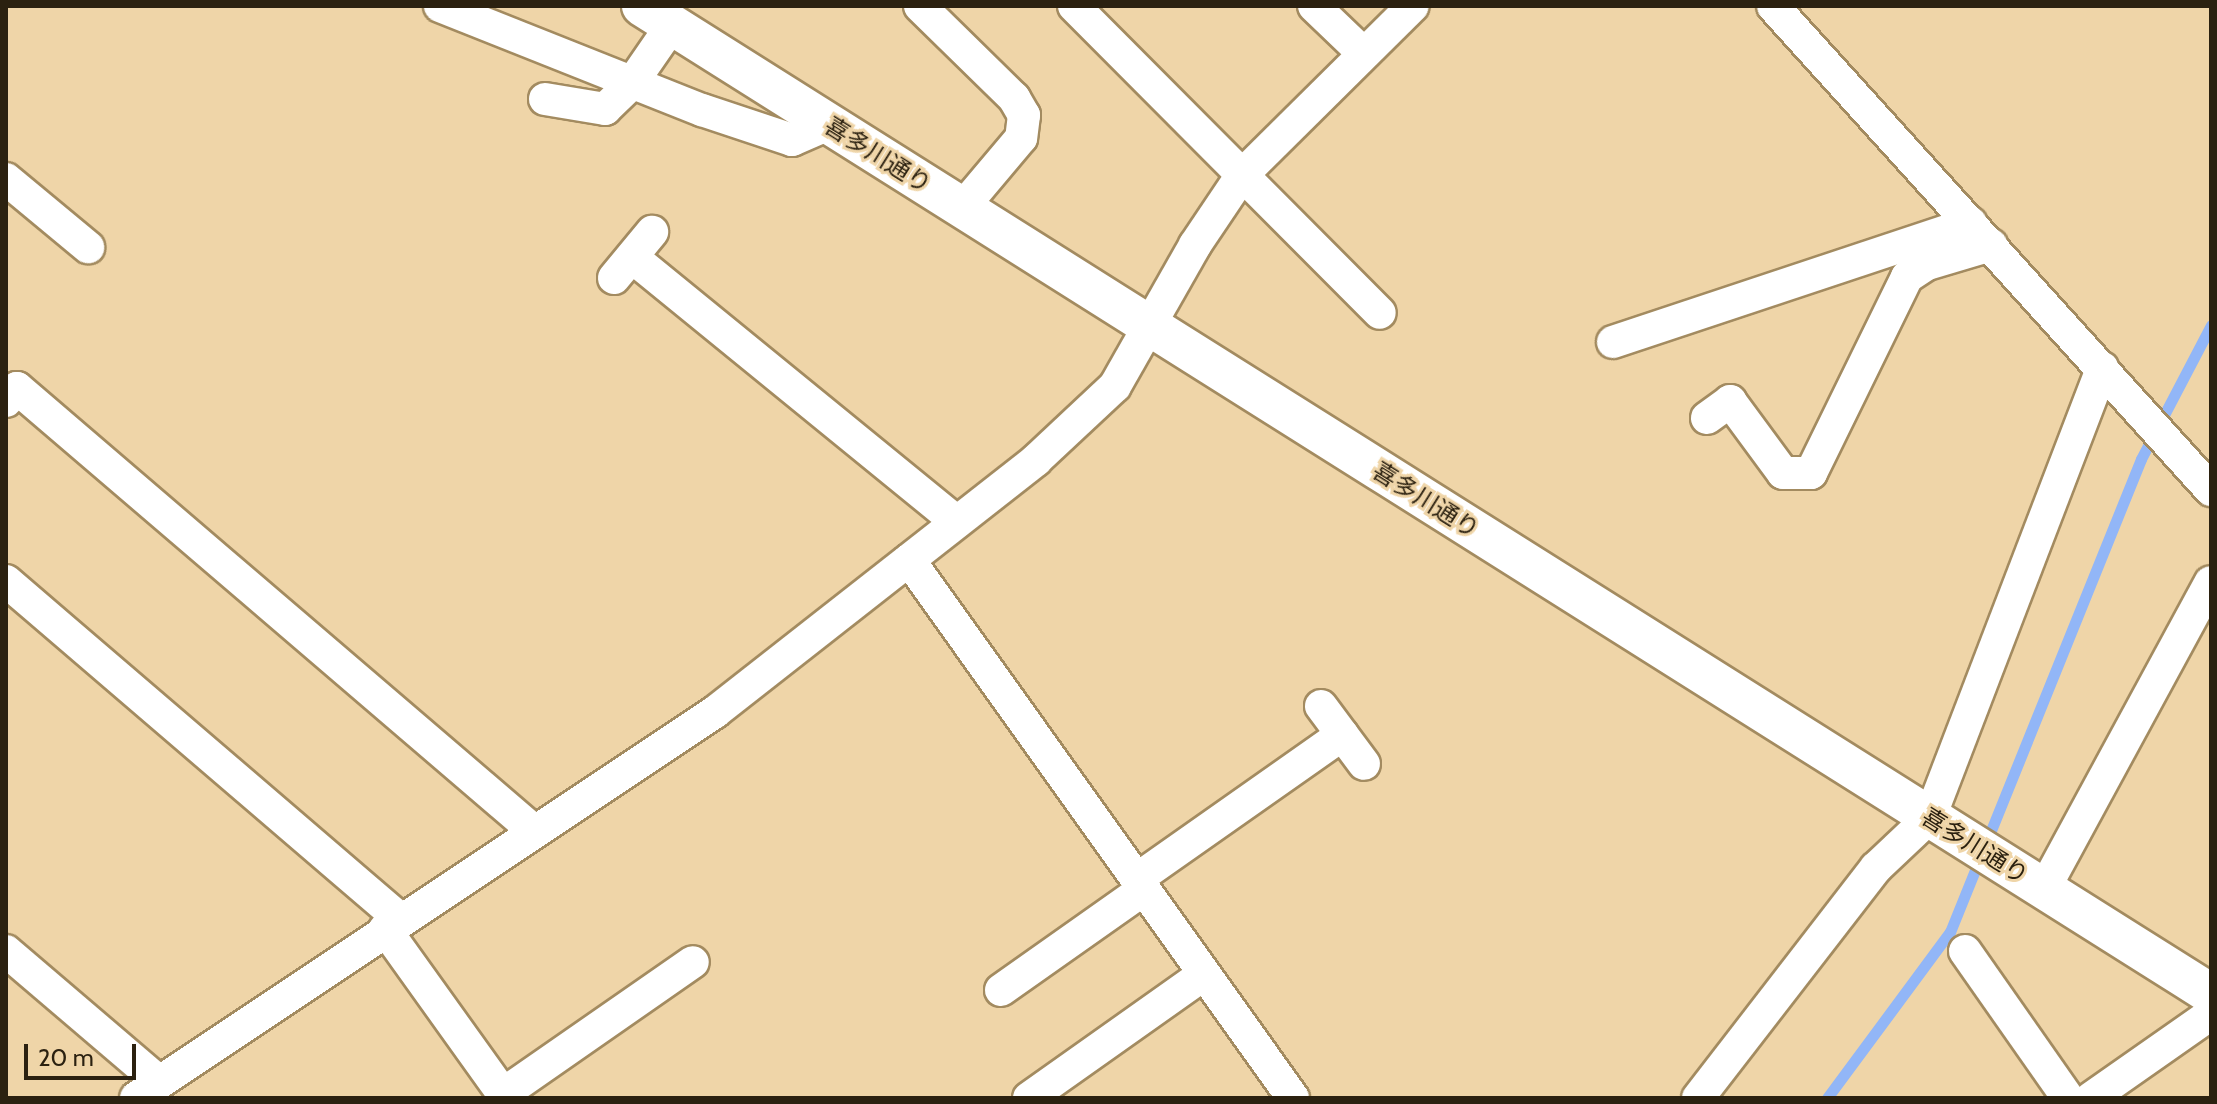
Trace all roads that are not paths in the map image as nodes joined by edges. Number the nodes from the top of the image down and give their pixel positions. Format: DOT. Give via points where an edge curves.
graph roads {
  1 [pos="440,6"];
  2 [pos="920,6"];
  3 [pos="1074,6"];
  4 [pos="1314,6"];
  5 [pos="1413,6"];
  6 [pos="1773,6"];
  7 [pos="657,16"];
  8 [pos="1363,53"];
  9 [pos="632,83"];
  10 [pos="545,99"];
  11 [pos="829,124"];
  12 [pos="1242,175"];
  13 [pos="6,179"];
  14 [pos="962,208"];
  15 [pos="1981,234"];
  16 [pos="88,247"];
  17 [pos="632,256"];
  18 [pos="1380,313"];
  19 [pos="1151,326"];
  20 [pos="1613,342"];
  21 [pos="2102,368"];
  22 [pos="6,401"];
  23 [pos="1707,418"];
  24 [pos="2211,490"];
  25 [pos="957,522"];
  26 [pos="909,560"];
  27 [pos="6,581"];
  28 [pos="2211,582"];
  29 [pos="1321,706"];
  30 [pos="1342,735"];
  31 [pos="1364,764"];
  32 [pos="1930,817"];
  33 [pos="534,831"];
  34 [pos="1140,884"];
  35 [pos="2044,889"];
  36 [pos="392,924"];
  37 [pos="6,951"];
  38 [pos="1965,951"];
  39 [pos="693,962"];
  40 [pos="1204,974"];
  41 [pos="1001,990"];
  42 [pos="2211,994"];
  43 [pos="2211,1014"];
  44 [pos="146,1089"];
  45 [pos="504,1096"];
  46 [pos="1029,1098"];
  47 [pos="1293,1098"];
  48 [pos="1698,1098"];
  49 [pos="2068,1098"];
  50 [pos="2091,1098"];
  1 -- 9 [label="street"];
  2 -- 14 [label="street" via="1014,98 1024,115 1021,138"];
  3 -- 12 [label="street"];
  4 -- 8 [label="street"];
  5 -- 8 [label="street"];
  6 -- 15 [label="street"];
  7 -- 9 [label="street"];
  7 -- 11 [label="street, 喜多川通り"];
  8 -- 12 [label="street"];
  9 -- 10 [label="street" via="605,109"];
  9 -- 11 [label="street" via="792,140"];
  11 -- 14 [label="street, 喜多川通り"];
  12 -- 18 [label="street"];
  12 -- 19 [label="street" via="1195,245"];
  13 -- 16 [label="street"];
  14 -- 19 [label="street, 喜多川通り"];
  15 -- 20 [label="street"];
  15 -- 21 [label="street"];
  15 -- 23 [label="street" via="1907,277 1811,473 1783,473 1730,401"];
  17 -- 25 [label="street"];
  19 -- 25 [label="street" via="1115,386 1089,414"];
  19 -- 32 [label="street, 喜多川通り"];
  21 -- 24 [label="street"];
  21 -- 32 [label="street"];
  22 -- 33 [label="street" via="17,388"];
  25 -- 26 [label="street"];
  26 -- 33 [label="street" via="715,712"];
  26 -- 34 [label="street"];
  27 -- 36 [label="street"];
  28 -- 35 [label="street"];
  29 -- 30 [label="street"];
  30 -- 31 [label="street"];
  30 -- 34 [label="street"];
  32 -- 35 [label="street, 喜多川通り"];
  32 -- 48 [label="street" via="1876,868"];
  33 -- 36 [label="street"];
  34 -- 40 [label="street"];
  34 -- 41 [label="street"];
  35 -- 42 [label="street, 喜多川通り"];
  36 -- 44 [label="street"];
  36 -- 45 [label="street"];
  37 -- 44 [label="street"];
  38 -- 49 [label="street"];
  39 -- 45 [label="street"];
  40 -- 46 [label="street"];
  40 -- 47 [label="street"];
  43 -- 50 [label="street"];
}
